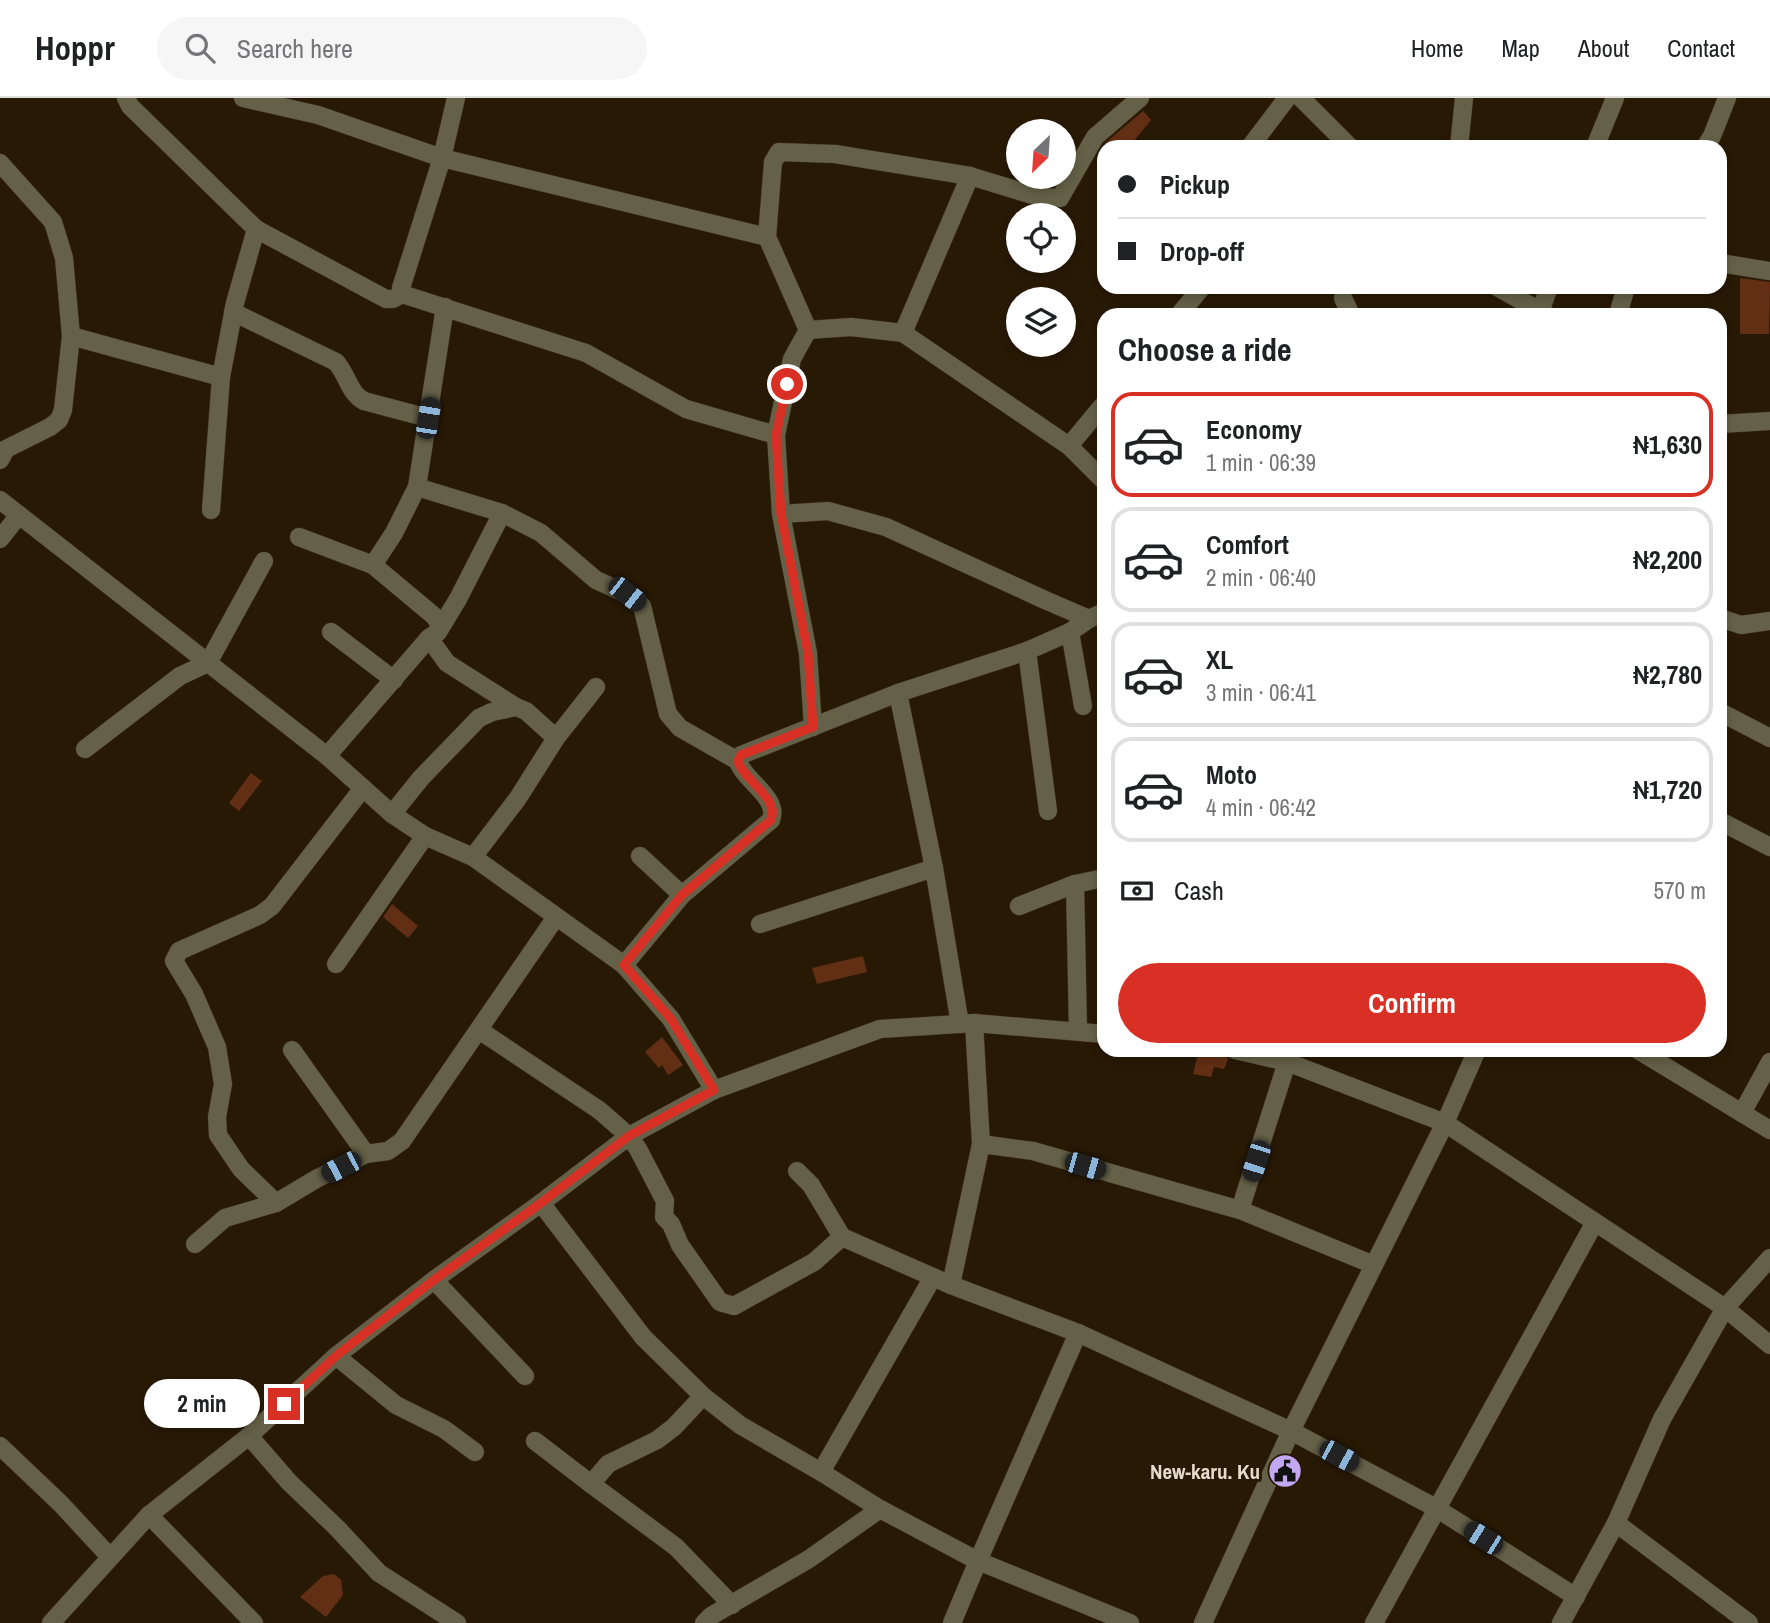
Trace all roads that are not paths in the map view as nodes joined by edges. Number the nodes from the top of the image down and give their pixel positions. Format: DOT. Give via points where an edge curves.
graph roads {
  1 [pos="126,98"];
  2 [pos="243,98"];
  3 [pos="456,98"];
  4 [pos="1140,98"];
  5 [pos="1287,98"];
  6 [pos="1301,98"];
  7 [pos="1464,98"];
  8 [pos="1615,98"];
  9 [pos="1727,98"];
  10 [pos="1255,140"];
  11 [pos="1343,140"];
  12 [pos="1460,140"];
  13 [pos="1598,140"];
  14 [pos="1709,140"];
  15 [pos="442,158"];
  16 [pos="0,163"];
  17 [pos="971,176"];
  18 [pos="256,229"];
  19 [pos="767,237"];
  20 [pos="1727,264"];
  21 [pos="1770,271"];
  22 [pos="402,294"];
  23 [pos="1196,294"];
  24 [pos="1509,294"];
  25 [pos="1343,298"];
  26 [pos="445,307"];
  27 [pos="1185,308"];
  28 [pos="1348,308"];
  29 [pos="1533,308"];
  30 [pos="233,312"];
  31 [pos="808,330"];
  32 [pos="902,333"];
  33 [pos="71,336"];
  34 [pos="221,377"];
  35 [pos="1097,412"];
  36 [pos="428,418"];
  37 [pos="1770,421"];
  38 [pos="1727,424"];
  39 [pos="776,435"];
  40 [pos="1069,446"];
  41 [pos="2,452"];
  42 [pos="1097,474"];
  43 [pos="417,487"];
  44 [pos="0,500"];
  45 [pos="211,510"];
  46 [pos="502,513"];
  47 [pos="781,514"];
  48 [pos="19,515"];
  49 [pos="299,537"];
  50 [pos="0,539"];
  51 [pos="264,561"];
  52 [pos="373,565"];
  53 [pos="1097,615"];
  54 [pos="1727,620"];
  55 [pos="1770,621"];
  56 [pos="331,632"];
  57 [pos="435,632"];
  58 [pos="1070,632"];
  59 [pos="1027,650"];
  60 [pos="208,663"];
  61 [pos="394,680"];
  62 [pos="596,687"];
  63 [pos="898,693"];
  64 [pos="494,703"];
  65 [pos="1083,706"];
  66 [pos="1727,716"];
  67 [pos="813,727"];
  68 [pos="556,738"];
  69 [pos="1770,738"];
  70 [pos="85,749"];
  71 [pos="327,756"];
  72 [pos="738,761"];
  73 [pos="363,788"];
  74 [pos="1048,811"];
  75 [pos="392,814"];
  76 [pos="1727,825"];
  77 [pos="425,836"];
  78 [pos="1770,847"];
  79 [pos="640,856"];
  80 [pos="473,857"];
  81 [pos="934,868"];
  82 [pos="1097,879"];
  83 [pos="1075,884"];
  84 [pos="682,895"];
  85 [pos="1019,906"];
  86 [pos="556,918"];
  87 [pos="760,924"];
  88 [pos="335,964"];
  89 [pos="624,965"];
  90 [pos="967,1023"];
  91 [pos="480,1030"];
  92 [pos="1078,1031"];
  93 [pos="1097,1033"];
  94 [pos="292,1049"];
  95 [pos="1265,1057"];
  96 [pos="1474,1057"];
  97 [pos="1650,1057"];
  98 [pos="1287,1062"];
  99 [pos="1770,1062"];
  100 [pos="714,1090"];
  101 [pos="1742,1113"];
  102 [pos="1445,1123"];
  103 [pos="1770,1130"];
  104 [pos="629,1136"];
  105 [pos="981,1144"];
  106 [pos="366,1154"];
  107 [pos="797,1171"];
  108 [pos="276,1203"];
  109 [pos="541,1203"];
  110 [pos="1240,1210"];
  111 [pos="1595,1222"];
  112 [pos="842,1237"];
  113 [pos="195,1244"];
  114 [pos="1770,1258"];
  115 [pos="1374,1265"];
  116 [pos="933,1277"];
  117 [pos="434,1280"];
  118 [pos="951,1285"];
  119 [pos="1725,1308"];
  120 [pos="1078,1333"];
  121 [pos="1770,1345"];
  122 [pos="336,1356"];
  123 [pos="525,1376"];
  124 [pos="703,1396"];
  125 [pos="1291,1430"];
  126 [pos="249,1436"];
  127 [pos="535,1441"];
  128 [pos="0,1446"];
  129 [pos="475,1452"];
  130 [pos="821,1472"];
  131 [pos="591,1484"];
  132 [pos="1436,1508"];
  133 [pos="880,1509"];
  134 [pos="149,1515"];
  135 [pos="1616,1523"];
  136 [pos="110,1557"];
  137 [pos="978,1561"];
  138 [pos="1576,1597"];
  139 [pos="732,1605"];
  140 [pos="51,1623"];
  141 [pos="254,1623"];
  142 [pos="457,1623"];
  143 [pos="704,1623"];
  144 [pos="952,1623"];
  145 [pos="1130,1623"];
  146 [pos="1203,1623"];
  147 [pos="1374,1623"];
  148 [pos="1561,1623"];
  149 [pos="1749,1623"];
  1 -- 18 [label="street"];
  2 -- 15 [label="street" via="318,115"];
  3 -- 15 [label="street"];
  4 -- 17 [label="street" via="1095,137 1059,198 1039,197"];
  5 -- 10 [label="street"];
  6 -- 11 [label="street"];
  7 -- 12 [label="street"];
  8 -- 13 [label="street"];
  9 -- 14 [label="street"];
  15 -- 19 [label="street"];
  15 -- 22 [label="street"];
  16 -- 33 [label="street" via="53,222 64,258"];
  17 -- 19 [label="street" via="835,154 779,152 773,162"];
  17 -- 32 [label="street"];
  18 -- 22 [label="street" via="386,299"];
  18 -- 30 [label="street"];
  19 -- 31 [label="street"];
  20 -- 21 [label="street"];
  22 -- 26 [label="street"];
  23 -- 27 [label="street"];
  24 -- 29 [label="street"];
  25 -- 28 [label="street"];
  26 -- 36 [label="street"];
  26 -- 39 [label="street" via="586,353 686,409"];
  30 -- 34 [label="street"];
  30 -- 36 [label="street" via="337,362 363,401"];
  31 -- 32 [label="street" via="850,327"];
  31 -- 39 [label="street" via="792,359"];
  32 -- 40 [label="street"];
  33 -- 34 [label="street"];
  33 -- 41 [label="street" via="59,420"];
  34 -- 45 [label="street"];
  35 -- 40 [label="street"];
  36 -- 43 [label="street"];
  37 -- 38 [label="street"];
  39 -- 47 [label="street"];
  40 -- 42 [label="street"];
  43 -- 46 [label="street"];
  43 -- 52 [label="street"];
  44 -- 48 [label="street"];
  46 -- 57 [label="street" via="458,599"];
  46 -- 72 [label="street" via="541,533 596,580 642,606 668,714 680,728"];
  47 -- 53 [label="street" via="828,511 886,527"];
  47 -- 67 [label="street" via="808,653"];
  48 -- 50 [label="street"];
  48 -- 60 [label="street"];
  49 -- 52 [label="street"];
  51 -- 60 [label="street"];
  52 -- 57 [label="street" via="434,616"];
  53 -- 58 [label="street"];
  54 -- 55 [label="street" via="1741,625"];
  56 -- 61 [label="street"];
  57 -- 61 [label="street"];
  57 -- 64 [label="street" via="447,663"];
  58 -- 59 [label="street"];
  58 -- 65 [label="street"];
  59 -- 63 [label="street"];
  59 -- 74 [label="street"];
  60 -- 70 [label="street" via="180,676"];
  60 -- 71 [label="street"];
  61 -- 71 [label="street"];
  62 -- 68 [label="street"];
  63 -- 67 [label="street"];
  63 -- 81 [label="street"];
  64 -- 68 [label="street" via="526,710"];
  64 -- 75 [label="street"];
  66 -- 69 [label="street"];
  67 -- 72 [label="street" via="741,755"];
  68 -- 80 [label="street"];
  71 -- 73 [label="street"];
  72 -- 84 [label="street" via="772,807 771,820"];
  73 -- 75 [label="street"];
  73 -- 108 [label="street" via="272,906 179,951 174,961 217,1047 223,1084 218,1135 241,1169"];
  75 -- 77 [label="street"];
  76 -- 78 [label="street"];
  77 -- 80 [label="street"];
  77 -- 88 [label="street"];
  79 -- 84 [label="street"];
  80 -- 86 [label="street"];
  81 -- 87 [label="street"];
  81 -- 90 [label="street"];
  82 -- 83 [label="street"];
  83 -- 85 [label="street"];
  83 -- 92 [label="street"];
  84 -- 89 [label="street"];
  86 -- 89 [label="street"];
  86 -- 91 [label="street"];
  89 -- 100 [label="street" via="671,1019"];
  90 -- 92 [label="street"];
  90 -- 100 [label="street" via="880,1030"];
  90 -- 105 [label="street"];
  91 -- 104 [label="street" via="599,1110"];
  91 -- 106 [label="street" via="402,1141 388,1151"];
  92 -- 93 [label="street"];
  94 -- 106 [label="street"];
  95 -- 98 [label="street"];
  96 -- 102 [label="street"];
  97 -- 101 [label="street"];
  98 -- 102 [label="street"];
  98 -- 110 [label="street"];
  99 -- 101 [label="street"];
  100 -- 104 [label="street"];
  101 -- 103 [label="street"];
  102 -- 111 [label="street"];
  102 -- 115 [label="street"];
  104 -- 109 [label="street"];
  104 -- 112 [label="street" via="665,1201 664,1217 680,1245 727,1305 734,1306 814,1262"];
  105 -- 110 [label="street" via="1033,1151"];
  105 -- 118 [label="street"];
  106 -- 108 [label="street"];
  107 -- 112 [label="street" via="811,1185"];
  108 -- 113 [label="street" via="225,1219"];
  109 -- 117 [label="street"];
  109 -- 124 [label="street" via="643,1337"];
  110 -- 115 [label="street"];
  111 -- 119 [label="street"];
  111 -- 132 [label="street"];
  112 -- 116 [label="street"];
  114 -- 119 [label="street"];
  115 -- 125 [label="street"];
  116 -- 118 [label="street"];
  116 -- 130 [label="street"];
  117 -- 122 [label="street"];
  117 -- 123 [label="street"];
  118 -- 120 [label="street"];
  119 -- 121 [label="street"];
  119 -- 135 [label="street" via="1662,1419"];
  120 -- 125 [label="street"];
  120 -- 137 [label="street"];
  122 -- 126 [label="street"];
  122 -- 129 [label="street" via="396,1405 444,1429"];
  124 -- 130 [label="street" via="740,1425"];
  124 -- 131 [label="street" via="665,1434 608,1464"];
  125 -- 132 [label="street"];
  125 -- 146 [label="street"];
  126 -- 134 [label="street"];
  126 -- 142 [label="street" via="379,1573"];
  127 -- 131 [label="street"];
  128 -- 136 [label="street"];
  130 -- 133 [label="street"];
  131 -- 139 [label="street" via="676,1547"];
  132 -- 138 [label="street"];
  132 -- 147 [label="street"];
  133 -- 137 [label="street"];
  133 -- 139 [label="street"];
  134 -- 136 [label="street"];
  134 -- 141 [label="street"];
  135 -- 138 [label="street"];
  135 -- 149 [label="street"];
  136 -- 140 [label="street"];
  137 -- 144 [label="street"];
  137 -- 145 [label="street"];
  138 -- 148 [label="street"];
  139 -- 143 [label="street"];
}
